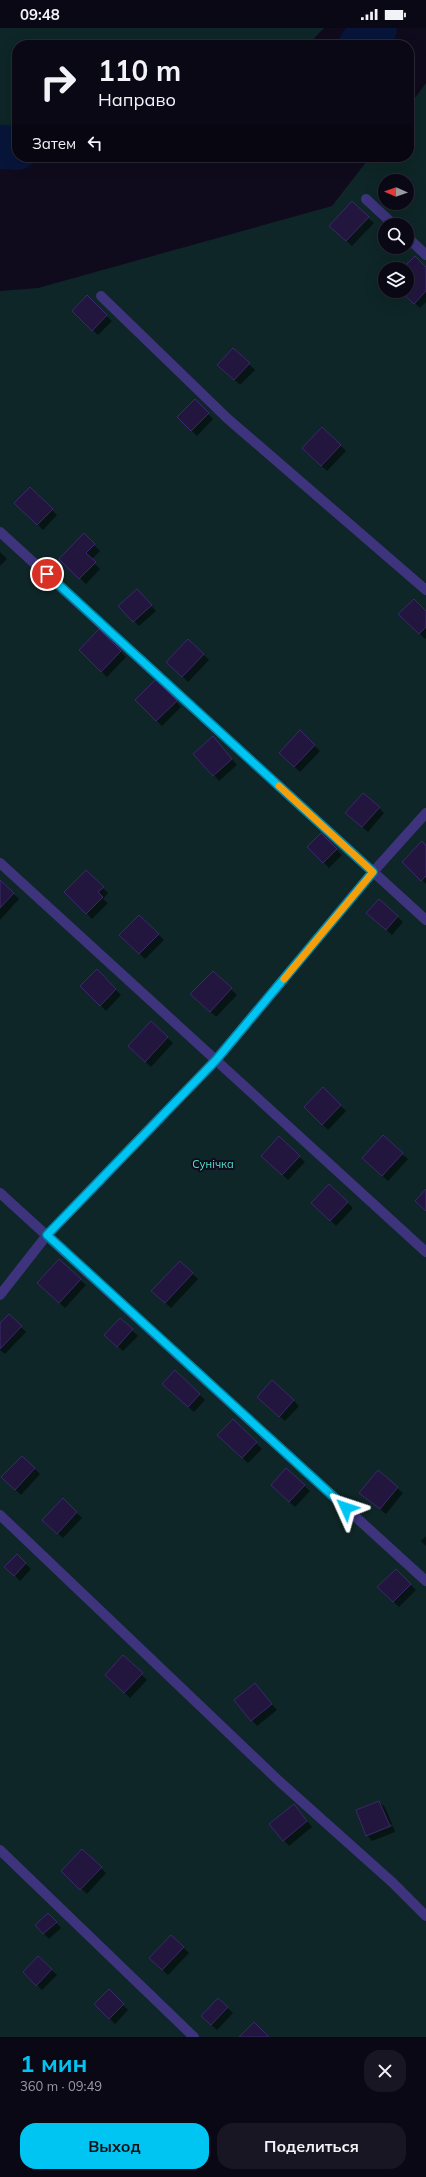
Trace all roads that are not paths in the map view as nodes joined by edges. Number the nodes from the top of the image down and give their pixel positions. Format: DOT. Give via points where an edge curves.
graph roads {
  1 [pos="366,199"];
  2 [pos="386,218"];
  3 [pos="414,244"];
  4 [pos="426,255"];
  5 [pos="101,296"];
  6 [pos="0,532"];
  7 [pos="426,590"];
  8 [pos="426,813"];
  9 [pos="0,863"];
  10 [pos="373,872"];
  11 [pos="426,920"];
  12 [pos="216,1060"];
  13 [pos="0,1193"];
  14 [pos="47,1235"];
  15 [pos="426,1252"];
  16 [pos="0,1295"];
  17 [pos="0,1515"];
  18 [pos="426,1581"];
  19 [pos="0,1850"];
  20 [pos="426,1916"];
  21 [pos="194,2037"];
  1 -- 2 [label="lane"];
  3 -- 4 [label="lane"];
  5 -- 7 [label="lane" via="228,419"];
  6 -- 10 [label="lane"];
  8 -- 10 [label="lane"];
  9 -- 12 [label="lane"];
  10 -- 11 [label="lane"];
  10 -- 12 [label="lane"];
  12 -- 14 [label="lane"];
  12 -- 15 [label="lane"];
  13 -- 14 [label="lane"];
  14 -- 16 [label="lane"];
  14 -- 18 [label="lane"];
  17 -- 20 [label="lane" via="279,1781"];
  19 -- 21 [label="lane"];
}
